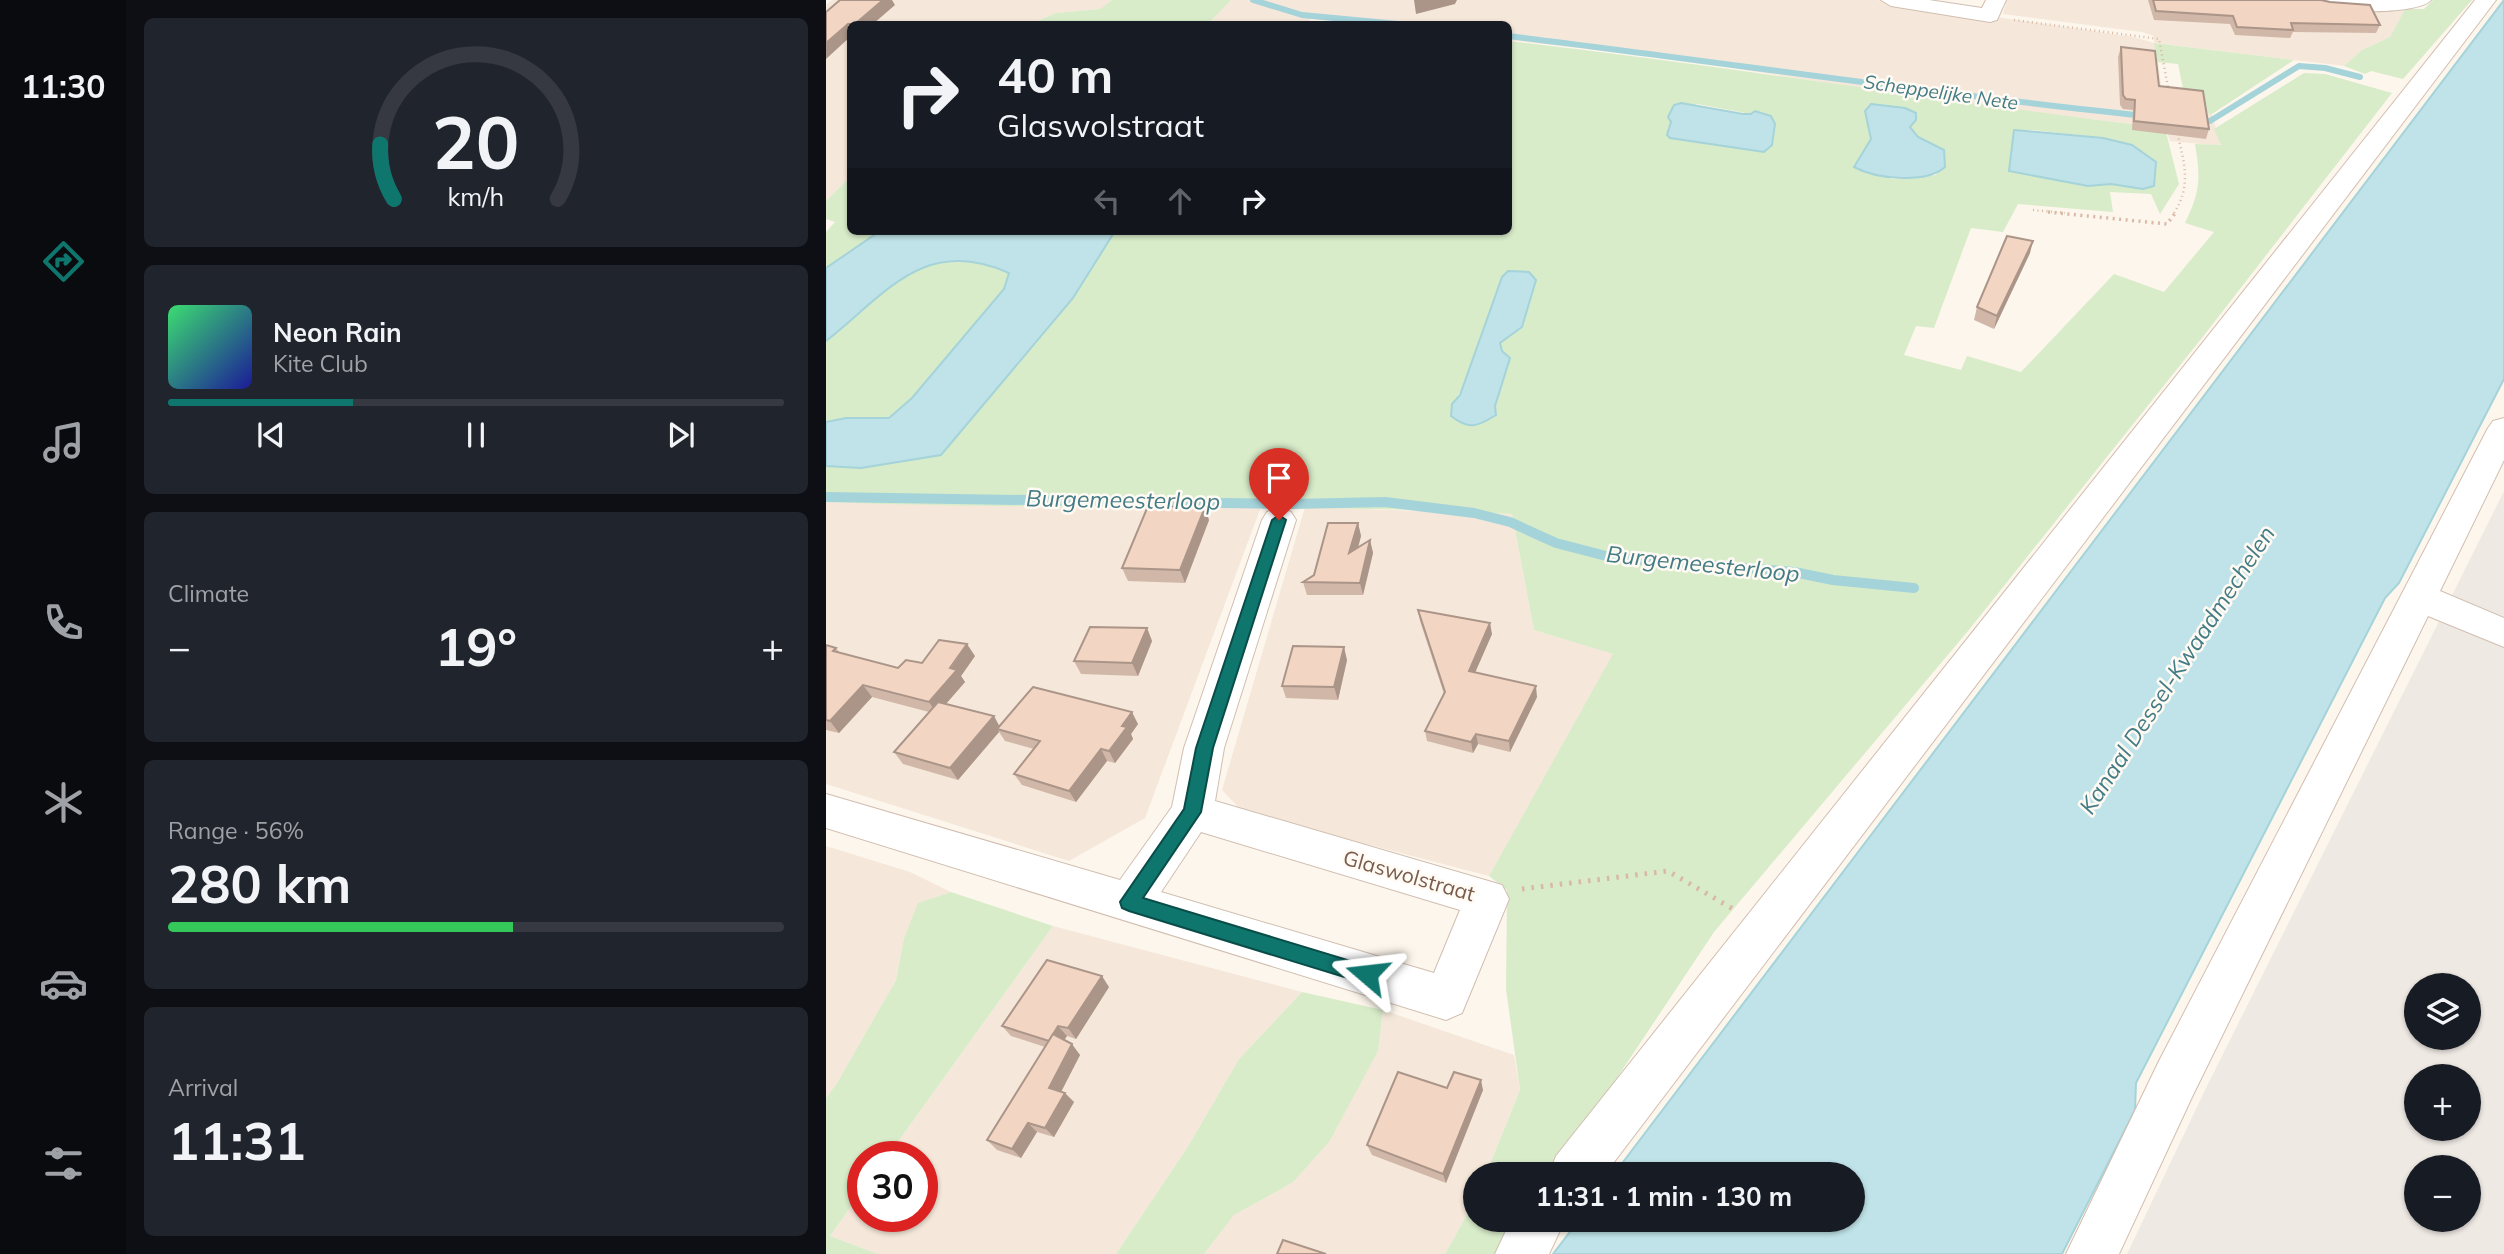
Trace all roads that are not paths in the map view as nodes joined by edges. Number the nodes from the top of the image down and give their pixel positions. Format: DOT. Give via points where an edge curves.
graph roads {
  1 [pos="1891,0"];
  2 [pos="2315,0"];
  3 [pos="2421,0"];
  4 [pos="2486,0"];
  5 [pos="1993,8"];
  6 [pos="2504,428"];
  7 [pos="1279,520"];
  8 [pos="2419,597"];
  9 [pos="2504,633"];
  10 [pos="826,811"];
  11 [pos="1192,812"];
  12 [pos="1129,902"];
  13 [pos="1583,1162"];
  14 [pos="1533,1232"];
  15 [pos="1521,1254"];
  16 [pos="2092,1254"];
  1 -- 5 [label="street"];
  2 -- 3 [label="street" via="2392,5"];
  4 -- 13 [label="street"];
  6 -- 8 [label="street"];
  7 -- 11 [label="street" via="1204,748"];
  8 -- 9 [label="street"];
  8 -- 16 [label="street"];
  10 -- 12 [label="street, Glaswolstraat"];
  11 -- 12 [label="street"];
  11 -- 12 [label="street, Glaswolstraat" via="1487,899 1446,998"];
  14 -- 15 [label="street"];
}
